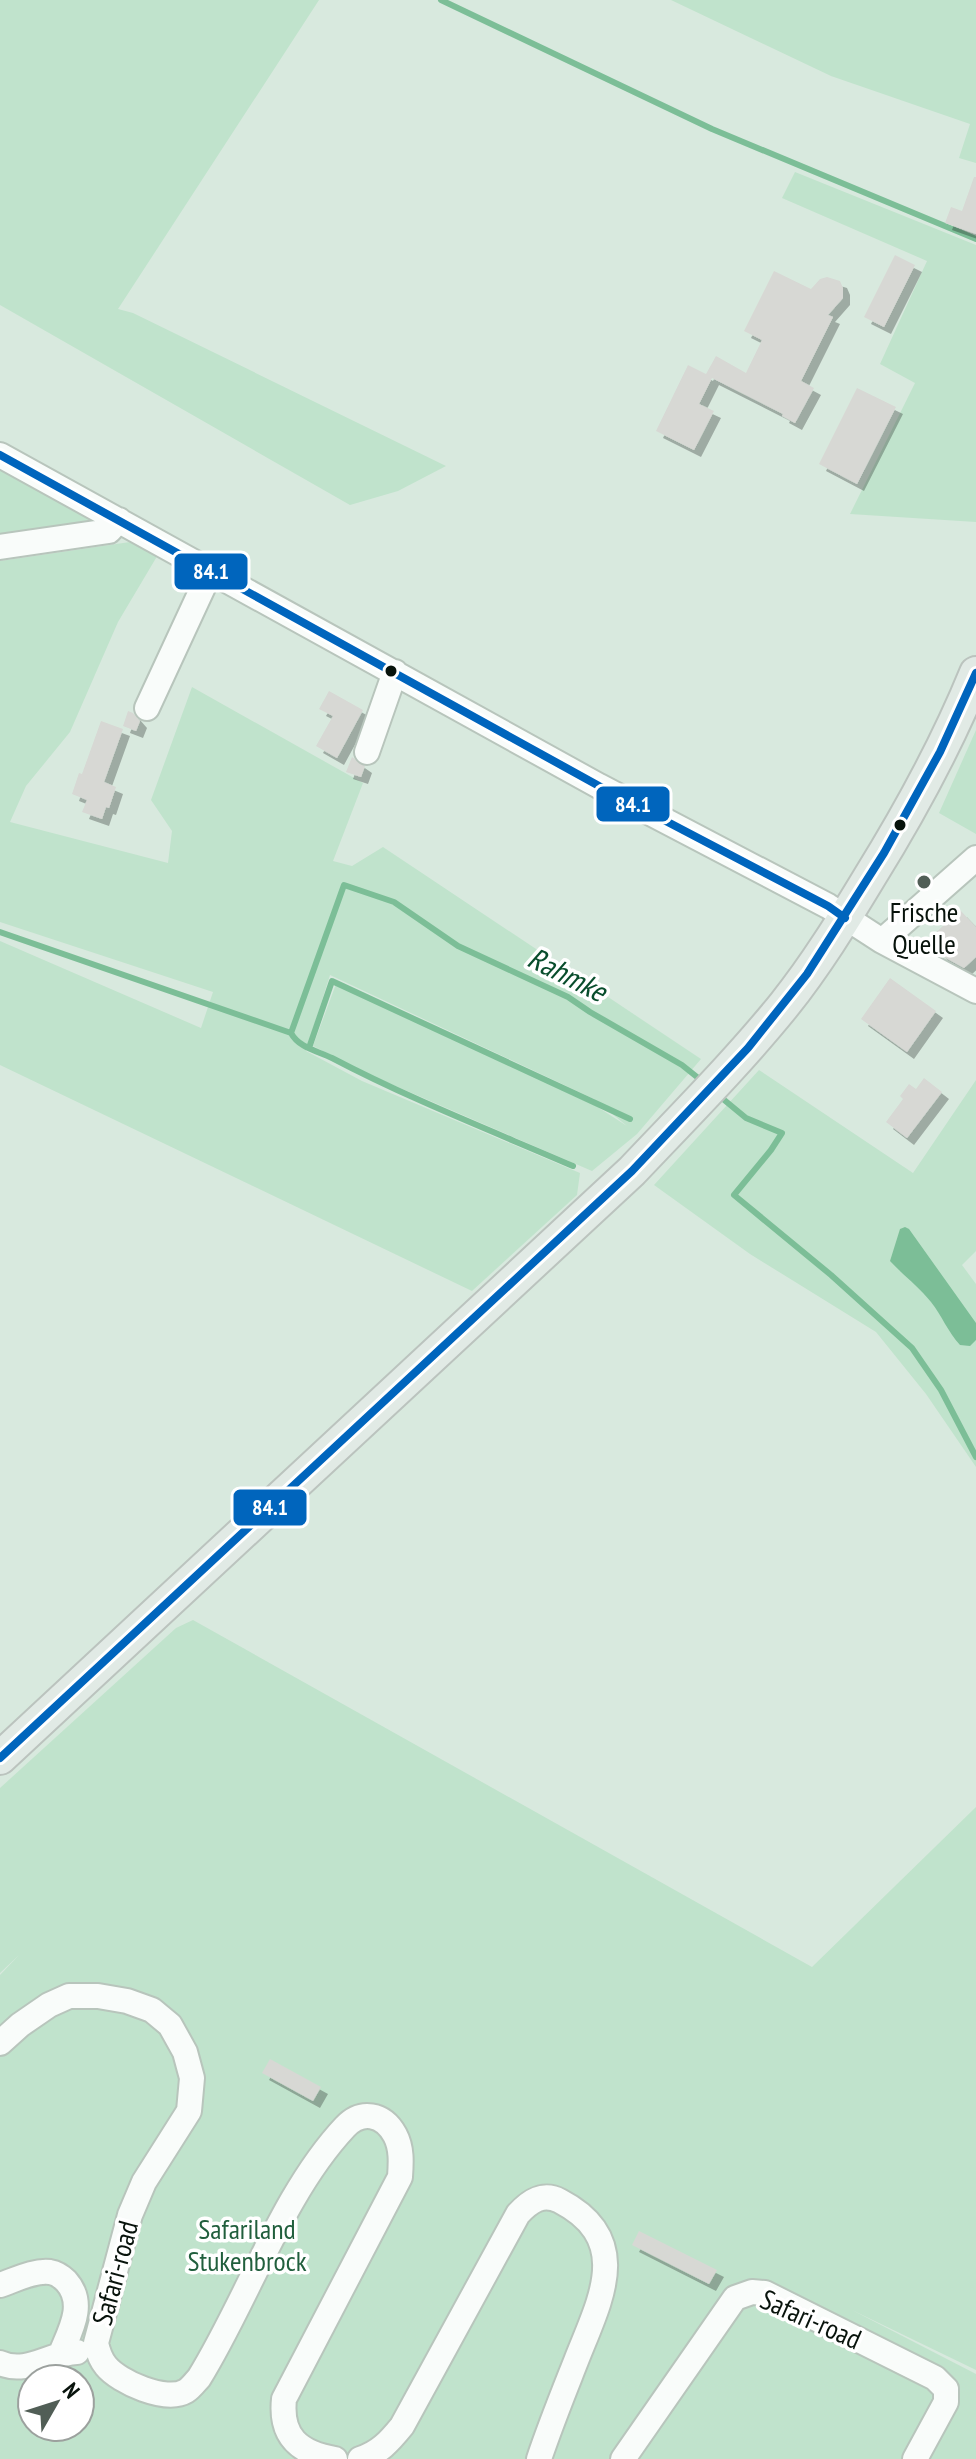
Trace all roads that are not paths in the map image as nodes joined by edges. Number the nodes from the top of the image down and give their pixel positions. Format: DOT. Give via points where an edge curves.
graph roads {
  1 [pos="0,455"];
  2 [pos="119,520"];
  3 [pos="0,547"];
  4 [pos="211,570"];
  5 [pos="395,672"];
  6 [pos="976,673"];
  7 [pos="147,708"];
  8 [pos="367,752"];
  9 [pos="976,858"];
  10 [pos="845,918"];
  11 [pos="882,941"];
  12 [pos="976,991"];
  13 [pos="0,1758"];
  14 [pos="0,2043"];
  15 [pos="0,2285"];
  16 [pos="61,2353"];
  17 [pos="99,2355"];
  18 [pos="0,2363"];
  19 [pos="335,2459"];
  20 [pos="360,2459"];
  21 [pos="539,2459"];
  22 [pos="623,2459"];
  23 [pos="915,2459"];
  1 -- 2 [label="street"];
  2 -- 3 [label="street" via="109,531"];
  2 -- 4 [label="street"];
  4 -- 5 [label="street"];
  4 -- 7 [label="street"];
  5 -- 8 [label="street"];
  5 -- 10 [label="street"];
  6 -- 10 [label="main road" via="918,795"];
  9 -- 11 [label="street"];
  10 -- 11 [label="street"];
  10 -- 13 [label="main road" via="785,1003 632,1171"];
  11 -- 12 [label="street"];
  14 -- 17 [label="street, Safari-road" via="49,2005 69,1996 98,1996 152,2010 170,2025 185,2052 192,2078 189,2111 144,2182 130,2215 96,2343"];
  15 -- 16 [label="street" via="49,2272 74,2290 76,2318"];
  16 -- 17 [label="street"];
  16 -- 18 [label="street" via="15,2368"];
  17 -- 19 [label="street, Safari-road" via="121,2379 145,2390 185,2392 211,2359 297,2194 333,2141 361,2115 384,2122 395,2134 400,2177 284,2399 287,2432 300,2447"];
  20 -- 21 [label="street" via="374,2455 402,2426 518,2214 538,2198 553,2198 590,2222 600,2237 605,2266 603,2292"];
  22 -- 23 [label="street, Safari-road" via="735,2298 752,2292 765,2293 935,2378 946,2389 946,2402"];
}
